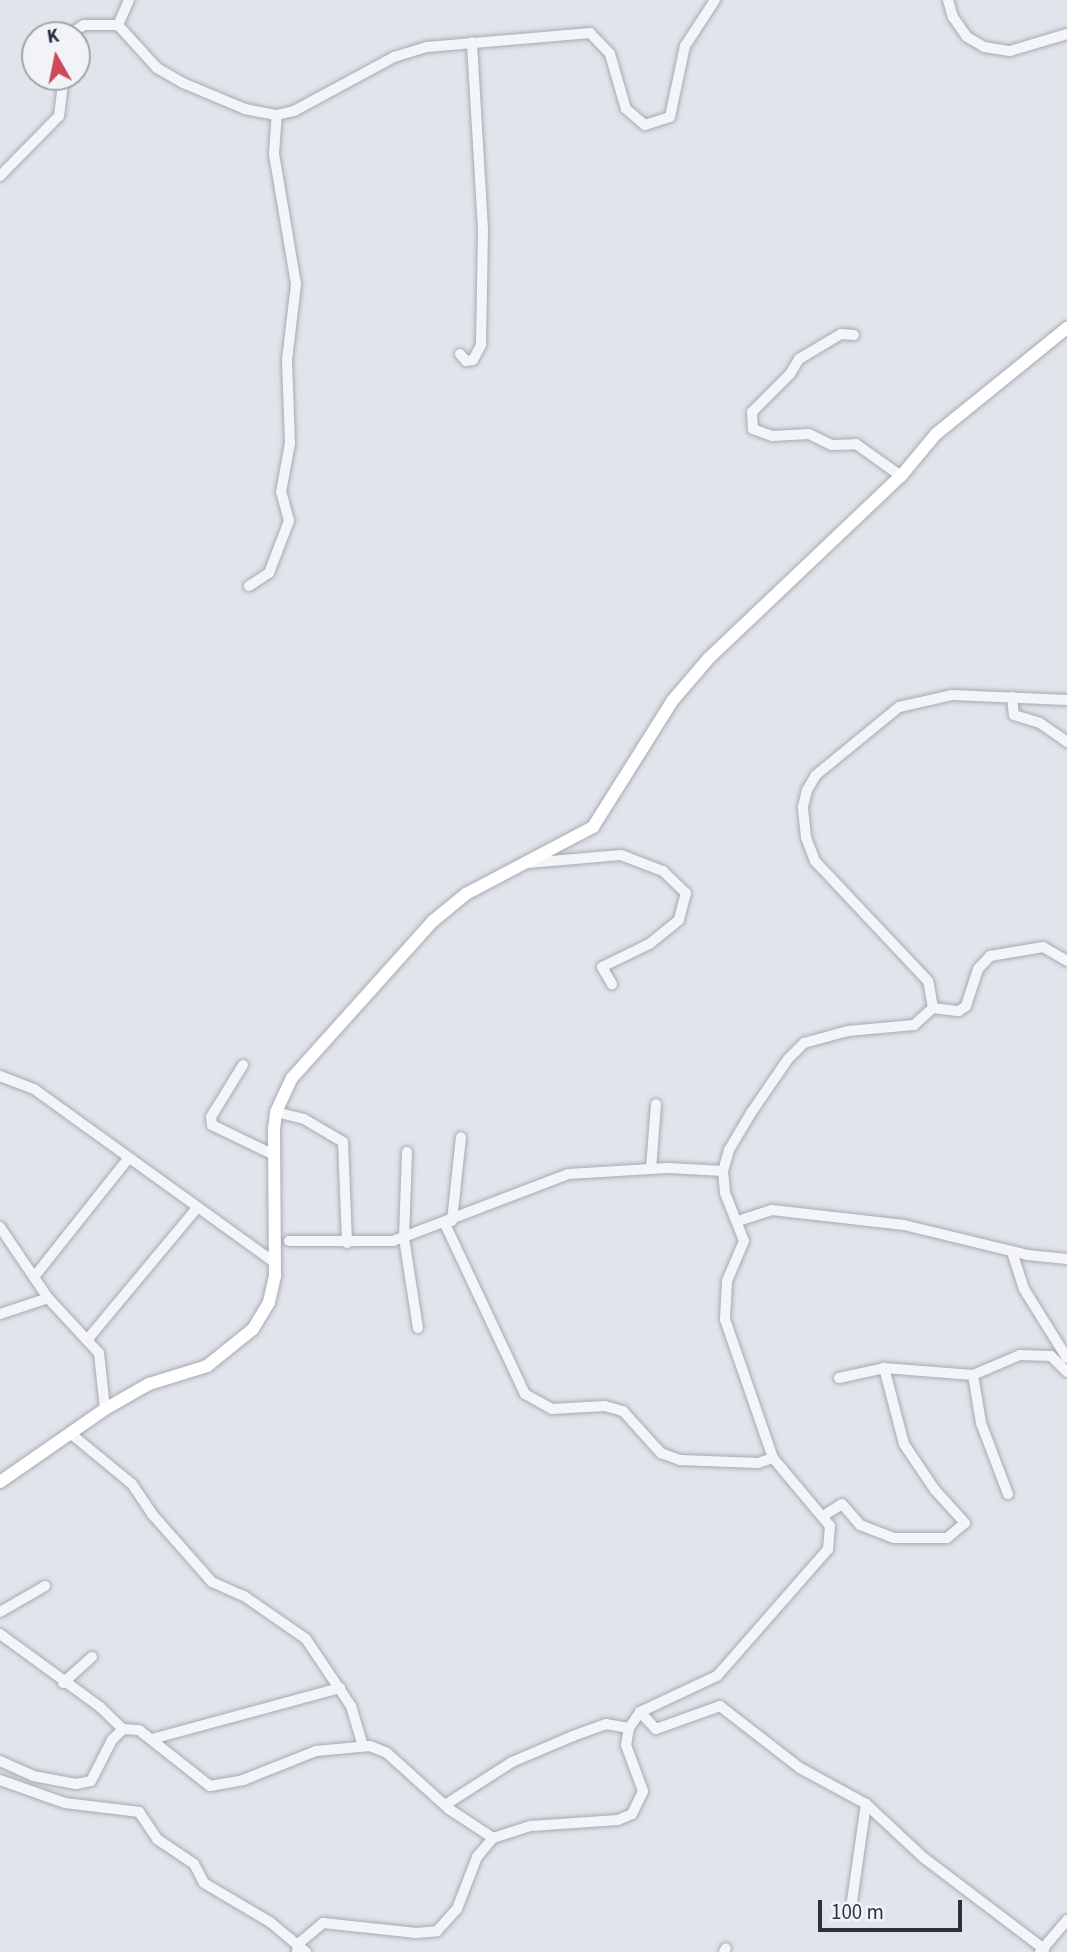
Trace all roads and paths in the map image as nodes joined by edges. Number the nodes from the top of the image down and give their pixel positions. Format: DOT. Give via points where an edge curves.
graph roads {
  1 [pos="128,0"];
  2 [pos="715,0"];
  3 [pos="948,0"];
  4 [pos="91,25"];
  5 [pos="118,25"];
  6 [pos="1067,34"];
  7 [pos="472,42"];
  8 [pos="62,91"];
  9 [pos="277,115"];
  10 [pos="0,176"];
  11 [pos="1067,328"];
  12 [pos="854,335"];
  13 [pos="460,355"];
  14 [pos="901,475"];
  15 [pos="249,586"];
  16 [pos="1012,697"];
  17 [pos="1067,700"];
  18 [pos="1067,742"];
  19 [pos="521,864"];
  20 [pos="1067,961"];
  21 [pos="612,984"];
  22 [pos="933,1008"];
  23 [pos="243,1065"];
  24 [pos="0,1076"];
  25 [pos="656,1104"];
  26 [pos="276,1112"];
  27 [pos="461,1137"];
  28 [pos="407,1152"];
  29 [pos="274,1155"];
  30 [pos="127,1160"];
  31 [pos="651,1169"];
  32 [pos="723,1171"];
  33 [pos="197,1208"];
  34 [pos="738,1221"];
  35 [pos="449,1222"];
  36 [pos="0,1227"];
  37 [pos="404,1238"];
  38 [pos="289,1241"];
  39 [pos="347,1243"];
  40 [pos="1012,1251"];
  41 [pos="1067,1259"];
  42 [pos="275,1263"];
  43 [pos="34,1277"];
  44 [pos="48,1298"];
  45 [pos="0,1314"];
  46 [pos="418,1328"];
  47 [pos="87,1340"];
  48 [pos="1067,1359"];
  49 [pos="884,1368"];
  50 [pos="1067,1372"];
  51 [pos="973,1375"];
  52 [pos="839,1378"];
  53 [pos="105,1409"];
  54 [pos="70,1433"];
  55 [pos="773,1458"];
  56 [pos="0,1482"];
  57 [pos="1008,1494"];
  58 [pos="823,1516"];
  59 [pos="45,1586"];
  60 [pos="0,1612"];
  61 [pos="0,1634"];
  62 [pos="92,1657"];
  63 [pos="63,1683"];
  64 [pos="340,1688"];
  65 [pos="640,1712"];
  66 [pos="629,1728"];
  67 [pos="123,1729"];
  68 [pos="152,1739"];
  69 [pos="363,1746"];
  70 [pos="0,1761"];
  71 [pos="0,1780"];
  72 [pos="866,1804"];
  73 [pos="445,1805"];
  74 [pos="493,1838"];
  75 [pos="852,1901"];
  76 [pos="1067,1920"];
  77 [pos="300,1949"];
  78 [pos="1042,1951"];
  1 -- 5 [label="street"];
  2 -- 7 [label="street" via="685,46 676,106 670,117 657,123 645,125 626,109 610,54 590,33"];
  3 -- 6 [label="street" via="967,37 985,47 1010,51"];
  4 -- 5 [label="street"];
  5 -- 9 [label="street" via="157,68 183,83 245,108"];
  7 -- 9 [label="street" via="427,47 394,57 294,111"];
  7 -- 13 [label="street" via="483,229 481,345 473,360"];
  8 -- 10 [label="street" via="59,116"];
  9 -- 15 [label="street" via="274,154 296,284 287,360 290,443 281,492 289,521 269,573"];
  11 -- 14 [label="main road" via="936,434"];
  12 -- 14 [label="street" via="831,338 799,359 752,412 753,429 772,436 809,434 832,445 856,444"];
  14 -- 19 [label="main road" via="709,657 673,700 593,827"];
  16 -- 17 [label="street"];
  16 -- 18 [label="street" via="1014,715 1040,723"];
  16 -- 22 [label="street" via="953,695 899,707 816,775 804,799 806,837 815,861 928,981"];
  19 -- 21 [label="street" via="621,855 663,871 686,893 679,920 649,944 602,967"];
  19 -- 26 [label="main road" via="466,894 433,921 292,1078"];
  20 -- 22 [label="street" via="1044,947 989,956 978,969 966,1006 959,1011"];
  22 -- 32 [label="street" via="915,1025 816,1037 804,1043 751,1113 729,1150"];
  23 -- 29 [label="street" via="211,1117 212,1125"];
  24 -- 30 [label="street" via="34,1090"];
  25 -- 31 [label="street"];
  26 -- 29 [label="main road"];
  26 -- 39 [label="street" via="304,1119 343,1142"];
  27 -- 35 [label="street"];
  28 -- 37 [label="street"];
  29 -- 42 [label="main road"];
  30 -- 33 [label="street"];
  30 -- 43 [label="street"];
  31 -- 32 [label="street"];
  31 -- 35 [label="street" via="568,1174"];
  32 -- 34 [label="street" via="725,1193"];
  33 -- 42 [label="street"];
  33 -- 47 [label="street"];
  34 -- 40 [label="street" via="772,1210 904,1225"];
  34 -- 55 [label="street" via="744,1241 727,1281 725,1319"];
  35 -- 37 [label="street"];
  35 -- 55 [label="street" via="478,1300 499,1334 517,1385 526,1394 552,1409 605,1406 623,1411 661,1453 680,1460 758,1463"];
  36 -- 43 [label="street"];
  37 -- 39 [label="street"];
  37 -- 46 [label="street"];
  38 -- 39 [label="street"];
  40 -- 41 [label="street"];
  40 -- 48 [label="street" via="1024,1289"];
  42 -- 53 [label="main road" via="269,1302 253,1329 229,1353 207,1366 149,1384"];
  43 -- 44 [label="street"];
  44 -- 45 [label="street"];
  44 -- 47 [label="street"];
  47 -- 53 [label="street" via="99,1353"];
  49 -- 51 [label="street"];
  49 -- 52 [label="street"];
  49 -- 58 [label="street" via="904,1444 935,1490 965,1523 947,1538 894,1538 860,1525 842,1504"];
  50 -- 51 [label="street" via="1051,1356 1020,1355"];
  51 -- 57 [label="street" via="981,1423"];
  53 -- 54 [label="main road"];
  54 -- 56 [label="main road"];
  54 -- 64 [label="street" via="132,1484 212,1582 244,1596 306,1639"];
  55 -- 58 [label="street"];
  58 -- 65 [label="street" via="830,1526 828,1549 734,1660 717,1676"];
  59 -- 60 [label="street"];
  61 -- 63 [label="street"];
  62 -- 63 [label="street"];
  63 -- 67 [label="street"];
  64 -- 68 [label="street"];
  64 -- 69 [label="street" via="351,1706"];
  65 -- 66 [label="street"];
  65 -- 72 [label="street" via="656,1729 720,1706 800,1768"];
  66 -- 73 [label="street" via="606,1724 573,1736 512,1762"];
  66 -- 74 [label="street" via="628,1758 643,1791 632,1814 618,1820 531,1826"];
  67 -- 68 [label="street" via="139,1730"];
  67 -- 70 [label="street" via="91,1781 76,1784 33,1776"];
  68 -- 69 [label="street" via="210,1786 243,1780 316,1751"];
  69 -- 73 [label="street" via="387,1753"];
  71 -- 77 [label="street" via="65,1803 138,1812 157,1839 194,1864 204,1883"];
  72 -- 75 [label="street"];
  72 -- 78 [label="street" via="923,1858"];
  73 -- 74 [label="street"];
  74 -- 77 [label="street" via="477,1857 457,1909 437,1931 323,1923"];
  76 -- 78 [label="street"];
}
